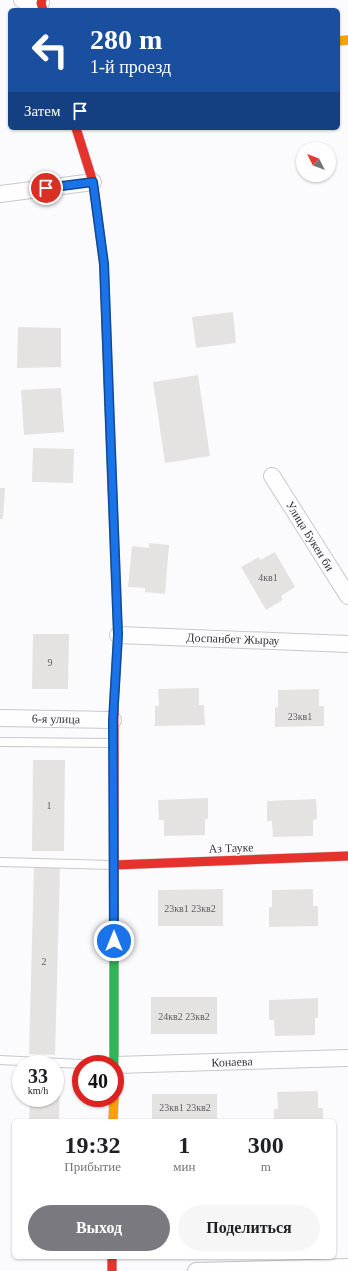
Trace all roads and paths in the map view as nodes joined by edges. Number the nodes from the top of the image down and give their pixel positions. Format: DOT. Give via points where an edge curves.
graph roads {
  1 [pos="22,0"];
  2 [pos="42,4"];
  3 [pos="77,130"];
  4 [pos="93,182"];
  5 [pos="0,194"];
  6 [pos="272,476"];
  7 [pos="348,596"];
  8 [pos="118,635"];
  9 [pos="348,644"];
  10 [pos="0,718"];
  11 [pos="113,720"];
  12 [pos="0,742"];
  13 [pos="113,743"];
  14 [pos="348,856"];
  15 [pos="0,862"];
  16 [pos="114,865"];
  17 [pos="114,1055"];
  18 [pos="348,1058"];
  19 [pos="0,1060"];
  20 [pos="72,1064"];
  21 [pos="124,1065"];
  22 [pos="114,1107"];
  23 [pos="113,1119"];
  24 [pos="112,1259"];
  25 [pos="348,1267"];
  26 [pos="112,1271"];
  27 [pos="196,1271"];
  1 -- 2 [label="street"];
  3 -- 4 [label="street"];
  4 -- 5 [label="street"];
  4 -- 8 [label="street" via="104,264"];
  6 -- 7 [label="street, Улица Букен би"];
  8 -- 9 [label="street, Доспанбет Жырау"];
  8 -- 11 [label="street"];
  10 -- 11 [label="street, 6-я улица"];
  11 -- 13 [label="street"];
  12 -- 13 [label="lane"];
  13 -- 16 [label="street"];
  14 -- 16 [label="street, Аз Тауке"];
  15 -- 16 [label="lane"];
  16 -- 17 [label="street"];
  18 -- 21 [label="street, Конаева"];
  19 -- 20 [label="lane"];
  22 -- 23 [label="street"];
  24 -- 26 [label="street"];
  25 -- 27 [label="street"];
}
